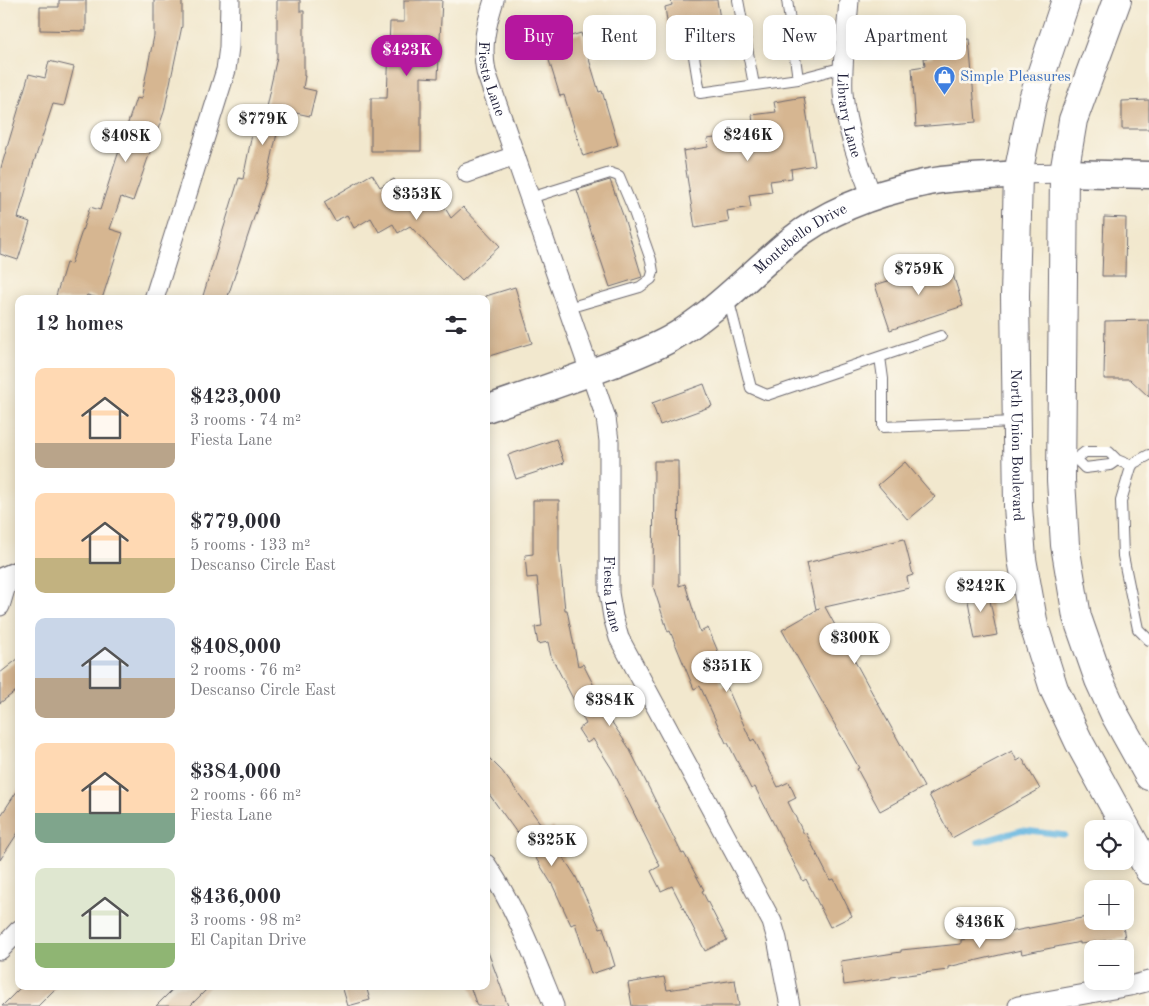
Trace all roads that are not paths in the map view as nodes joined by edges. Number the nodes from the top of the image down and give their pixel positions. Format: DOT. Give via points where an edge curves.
graph roads {
  1 [pos="230,0"];
  2 [pos="494,0"];
  3 [pos="738,0"];
  4 [pos="787,0"];
  5 [pos="849,0"];
  6 [pos="1066,0"];
  7 [pos="1117,0"];
  8 [pos="695,60"];
  9 [pos="844,67"];
  10 [pos="798,78"];
  11 [pos="754,85"];
  12 [pos="515,156"];
  13 [pos="467,173"];
  14 [pos="1064,173"];
  15 [pos="1018,174"];
  16 [pos="1149,175"];
  17 [pos="872,197"];
  18 [pos="530,198"];
  19 [pos="155,295"];
  20 [pos="728,297"];
  21 [pos="568,308"];
  22 [pos="941,336"];
  23 [pos="880,357"];
  24 [pos="590,372"];
  25 [pos="490,408"];
  26 [pos="1016,422"];
  27 [pos="1149,455"];
  28 [pos="1068,459"];
  29 [pos="1117,460"];
  30 [pos="1132,466"];
  31 [pos="9,578"];
  32 [pos="0,606"];
  33 [pos="1149,640"];
  34 [pos="1149,776"];
  35 [pos="490,870"];
  36 [pos="1149,870"];
  37 [pos="15,934"];
  38 [pos="0,950"];
  39 [pos="1149,981"];
  40 [pos="554,1006"];
  41 [pos="790,1006"];
  42 [pos="1018,1006"];
  1 -- 19 [label="street" via="230,47 226,70"];
  2 -- 12 [label="street, Fiesta Lane" via="484,36 483,56"];
  3 -- 11 [label="lane"];
  4 -- 10 [label="lane"];
  5 -- 9 [label="street, Library Lane"];
  6 -- 15 [label="main road, North Union Boulevard" via="1033,99"];
  7 -- 14 [label="main road" via="1073,120"];
  8 -- 11 [label="lane" via="700,93"];
  9 -- 10 [label="lane"];
  9 -- 17 [label="street, Library Lane" via="846,118"];
  10 -- 11 [label="lane"];
  12 -- 13 [label="street"];
  12 -- 18 [label="street, Fiesta Lane"];
  14 -- 15 [label="street, Montebello Drive"];
  14 -- 16 [label="street, Montebello Drive"];
  14 -- 28 [label="main road"];
  15 -- 17 [label="street, Montebello Drive" via="925,183"];
  15 -- 26 [label="main road, North Union Boulevard"];
  17 -- 20 [label="street, Montebello Drive" via="819,220"];
  18 -- 21 [label="street, Fiesta Lane"];
  18 -- 21 [label="lane" via="615,173 633,209 651,260 651,279 640,287"];
  20 -- 23 [label="lane" via="751,388 767,395"];
  20 -- 24 [label="street, Montebello Drive" via="669,340"];
  21 -- 24 [label="street, Fiesta Lane"];
  22 -- 23 [label="lane"];
  23 -- 26 [label="lane" via="883,427"];
  24 -- 25 [label="street, Montebello Drive"];
  24 -- 41 [label="street, Fiesta Lane" via="606,418 609,441 609,593 619,638 772,922"];
  26 -- 36 [label="main road, North Union Boulevard" via="1022,559 1034,626 1054,689"];
  27 -- 30 [label="lane"];
  28 -- 29 [label="lane" via="1085,468 1110,465"];
  28 -- 29 [label="lane" via="1085,452 1109,452"];
  28 -- 34 [label="main road" via="1061,480 1065,544 1076,617 1115,715"];
  29 -- 30 [label="lane"];
  30 -- 33 [label="lane" via="1121,501 1123,556 1138,629"];
  31 -- 32 [label="street"];
  35 -- 40 [label="street" via="520,923"];
  37 -- 38 [label="street"];
  39 -- 42 [label="street"];
}
